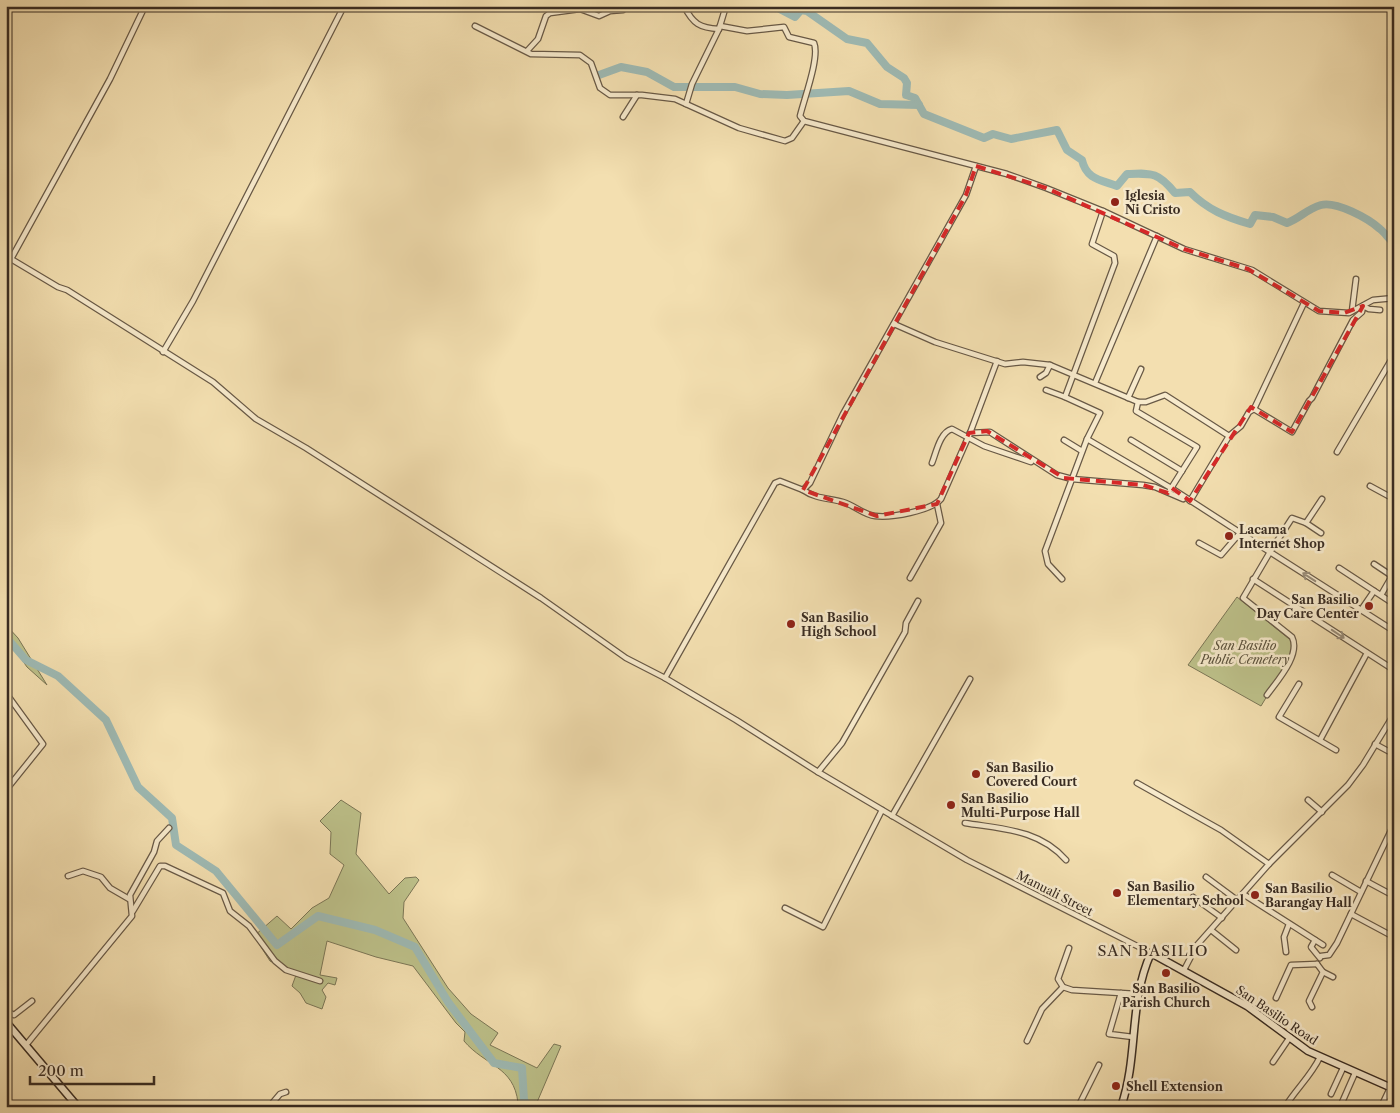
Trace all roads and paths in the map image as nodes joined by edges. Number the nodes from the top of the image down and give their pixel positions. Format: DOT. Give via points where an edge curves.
graph roads {
  1 [pos="145,6"];
  2 [pos="344,6"];
  3 [pos="627,6"];
  4 [pos="684,6"];
  5 [pos="726,6"];
  6 [pos="475,26"];
  7 [pos="720,27"];
  8 [pos="527,51"];
  9 [pos="637,95"];
  10 [pos="686,104"];
  11 [pos="623,117"];
  12 [pos="804,121"];
  13 [pos="976,166"];
  14 [pos="1103,211"];
  15 [pos="1157,236"];
  16 [pos="9,258"];
  17 [pos="1356,279"];
  18 [pos="1394,298"];
  19 [pos="1304,303"];
  20 [pos="1363,306"];
  21 [pos="1380,310"];
  22 [pos="1352,311"];
  23 [pos="894,324"];
  24 [pos="164,352"];
  25 [pos="1394,355"];
  26 [pos="997,361"];
  27 [pos="1050,365"];
  28 [pos="1141,369"];
  29 [pos="1073,374"];
  30 [pos="1040,377"];
  31 [pos="1095,383"];
  32 [pos="1046,390"];
  33 [pos="1065,397"];
  34 [pos="1128,398"];
  35 [pos="1138,402"];
  36 [pos="1254,409"];
  37 [pos="969,435"];
  38 [pos="1229,436"];
  39 [pos="1087,439"];
  40 [pos="1064,440"];
  41 [pos="1131,440"];
  42 [pos="1082,451"];
  43 [pos="1337,452"];
  44 [pos="932,464"];
  45 [pos="1038,464"];
  46 [pos="1182,471"];
  47 [pos="1072,479"];
  48 [pos="1370,486"];
  49 [pos="1171,488"];
  50 [pos="803,490"];
  51 [pos="1168,493"];
  52 [pos="1322,499"];
  53 [pos="1394,499"];
  54 [pos="1188,500"];
  55 [pos="936,504"];
  56 [pos="1306,524"];
  57 [pos="1240,533"];
  58 [pos="1321,533"];
  59 [pos="1199,543"];
  60 [pos="1270,552"];
  61 [pos="1374,564"];
  62 [pos="1339,568"];
  63 [pos="910,578"];
  64 [pos="1062,579"];
  65 [pos="1253,579"];
  66 [pos="1374,591"];
  67 [pos="1381,595"];
  68 [pos="918,601"];
  69 [pos="1394,604"];
  70 [pos="1361,610"];
  71 [pos="1394,632"];
  72 [pos="1367,653"];
  73 [pos="1394,670"];
  74 [pos="666,678"];
  75 [pos="970,679"];
  76 [pos="1299,684"];
  77 [pos="6,693"];
  78 [pos="1268,695"];
  79 [pos="1394,714"];
  80 [pos="1388,723"];
  81 [pos="1394,726"];
  82 [pos="1320,740"];
  83 [pos="1375,744"];
  84 [pos="1336,750"];
  85 [pos="1388,750"];
  86 [pos="818,772"];
  87 [pos="1137,784"];
  88 [pos="6,790"];
  89 [pos="1308,800"];
  90 [pos="882,810"];
  91 [pos="1322,812"];
  92 [pos="892,816"];
  93 [pos="965,823"];
  94 [pos="1394,824"];
  95 [pos="169,828"];
  96 [pos="1066,860"];
  97 [pos="1268,864"];
  98 [pos="1332,875"];
  99 [pos="68,876"];
  100 [pos="1206,877"];
  101 [pos="1366,881"];
  102 [pos="1361,892"];
  103 [pos="1243,894"];
  104 [pos="1394,896"];
  105 [pos="1193,897"];
  106 [pos="129,899"];
  107 [pos="1237,900"];
  108 [pos="785,908"];
  109 [pos="134,912"];
  110 [pos="1351,914"];
  111 [pos="1222,918"];
  112 [pos="1290,924"];
  113 [pos="1211,930"];
  114 [pos="1394,936"];
  115 [pos="1315,940"];
  116 [pos="1323,945"];
  117 [pos="1069,948"];
  118 [pos="1236,950"];
  119 [pos="1286,952"];
  120 [pos="1151,953"];
  121 [pos="1321,956"];
  122 [pos="1317,964"];
  123 [pos="1184,970"];
  124 [pos="1323,972"];
  125 [pos="1333,977"];
  126 [pos="320,981"];
  127 [pos="1063,987"];
  128 [pos="1121,993"];
  129 [pos="1137,994"];
  130 [pos="1276,998"];
  131 [pos="32,1001"];
  132 [pos="1312,1007"];
  133 [pos="6,1011"];
  134 [pos="6,1022"];
  135 [pos="1290,1036"];
  136 [pos="1133,1037"];
  137 [pos="1028,1041"];
  138 [pos="26,1045"];
  139 [pos="1320,1057"];
  140 [pos="1272,1062"];
  141 [pos="1098,1065"];
  142 [pos="1343,1068"];
  143 [pos="1355,1073"];
  144 [pos="1392,1088"];
  145 [pos="286,1092"];
  146 [pos="1331,1094"];
  147 [pos="78,1107"];
  148 [pos="270,1107"];
  149 [pos="1078,1107"];
  150 [pos="1120,1107"];
  151 [pos="1285,1107"];
  152 [pos="1340,1107"];
  153 [pos="1381,1107"];
  1 -- 16 [label="street" via="110,79"];
  2 -- 24 [label="street"];
  3 -- 8 [label="street" via="599,16 580,9 550,13 538,39"];
  4 -- 7 [label="street" via="689,16 702,27"];
  5 -- 7 [label="street"];
  6 -- 8 [label="street"];
  7 -- 10 [label="street" via="692,84"];
  7 -- 12 [label="street" via="747,31 784,26 789,37 814,43 813,70 800,116"];
  8 -- 9 [label="street" via="537,55 580,55 591,63 604,93"];
  9 -- 10 [label="street" via="675,98"];
  9 -- 11 [label="street"];
  10 -- 12 [label="street" via="739,128 785,141 792,138"];
  12 -- 13 [label="street"];
  13 -- 14 [label="street" via="1014,176"];
  13 -- 23 [label="street" via="966,195"];
  14 -- 15 [label="street"];
  14 -- 29 [label="street" via="1092,244 1116,259"];
  15 -- 19 [label="street" via="1184,249 1248,269"];
  15 -- 31 [label="street"];
  16 -- 24 [label="street, Manuali Street" via="67,290"];
  17 -- 22 [label="street"];
  18 -- 20 [label="street" via="1373,300"];
  19 -- 22 [label="street" via="1322,312 1340,314"];
  19 -- 36 [label="street"];
  20 -- 21 [label="street"];
  20 -- 22 [label="street"];
  20 -- 36 [label="street" via="1362,312 1352,320 1292,432"];
  23 -- 26 [label="street" via="917,335"];
  23 -- 50 [label="street"];
  24 -- 74 [label="street, Manuali Street" via="213,382 256,419 541,598 626,658"];
  25 -- 43 [label="street"];
  26 -- 27 [label="street"];
  26 -- 37 [label="street"];
  27 -- 29 [label="street"];
  27 -- 30 [label="street"];
  28 -- 34 [label="street"];
  29 -- 31 [label="street"];
  29 -- 33 [label="street"];
  31 -- 34 [label="street"];
  32 -- 33 [label="street"];
  33 -- 39 [label="street" via="1100,413"];
  34 -- 35 [label="street"];
  35 -- 38 [label="street" via="1165,395"];
  35 -- 46 [label="street" via="1136,411 1196,446"];
  36 -- 38 [label="street"];
  37 -- 44 [label="street" via="954,429 946,431"];
  37 -- 45 [label="street" via="984,446"];
  37 -- 45 [label="street" via="990,432"];
  37 -- 55 [label="street"];
  38 -- 54 [label="street"];
  39 -- 42 [label="street"];
  39 -- 49 [label="street"];
  40 -- 42 [label="street"];
  41 -- 46 [label="street"];
  42 -- 47 [label="street"];
  45 -- 47 [label="street"];
  46 -- 49 [label="street"];
  47 -- 51 [label="street" via="1143,485"];
  47 -- 64 [label="street" via="1045,551 1048,564"];
  48 -- 53 [label="street"];
  49 -- 51 [label="street"];
  49 -- 54 [label="street"];
  50 -- 55 [label="street" via="826,500 848,504 873,516 922,510"];
  50 -- 74 [label="street" via="780,481 775,483"];
  51 -- 54 [label="street"];
  52 -- 56 [label="street"];
  54 -- 57 [label="street"];
  55 -- 63 [label="street" via="940,523"];
  56 -- 58 [label="street"];
  56 -- 60 [label="street" via="1292,518"];
  57 -- 59 [label="street" via="1221,555"];
  57 -- 60 [label="street"];
  60 -- 65 [label="street"];
  70 -- 60 [label="street, one-way"];
  61 -- 67 [label="street" via="1392,576"];
  62 -- 66 [label="street"];
  65 -- 72 [label="street, one-way"];
  65 -- 78 [label="street" via="1244,600 1292,637 1295,645 1290,660"];
  66 -- 67 [label="street"];
  66 -- 70 [label="street"];
  67 -- 69 [label="street"];
  68 -- 86 [label="street" via="906,623 905,632 842,742"];
  70 -- 71 [label="street"];
  72 -- 73 [label="street"];
  72 -- 82 [label="street"];
  74 -- 86 [label="street, Manuali Street"];
  75 -- 92 [label="street"];
  76 -- 82 [label="street" via="1279,717"];
  77 -- 88 [label="street" via="44,744"];
  79 -- 80 [label="street"];
  80 -- 81 [label="street"];
  80 -- 83 [label="street"];
  82 -- 84 [label="street"];
  83 -- 85 [label="street"];
  83 -- 91 [label="street" via="1353,778"];
  86 -- 90 [label="street, Manuali Street"];
  87 -- 97 [label="street" via="1221,830"];
  89 -- 91 [label="street"];
  90 -- 92 [label="street, Manuali Street"];
  90 -- 108 [label="street" via="823,927"];
  91 -- 97 [label="street"];
  92 -- 120 [label="street, Manuali Street" via="950,850"];
  93 -- 96 [label="street" via="1011,829 1057,849"];
  94 -- 101 [label="street"];
  95 -- 106 [label="street" via="157,841"];
  97 -- 103 [label="street"];
  98 -- 102 [label="street"];
  99 -- 106 [label="street" via="83,871 101,877 110,888"];
  100 -- 107 [label="street"];
  101 -- 102 [label="street"];
  101 -- 104 [label="street"];
  102 -- 110 [label="street"];
  103 -- 107 [label="street"];
  103 -- 112 [label="street"];
  105 -- 111 [label="street"];
  106 -- 109 [label="street"];
  107 -- 111 [label="street"];
  109 -- 126 [label="street" via="157,869 165,866 223,893 230,911 249,926 275,961 286,970"];
  109 -- 138 [label="street"];
  110 -- 114 [label="street"];
  110 -- 121 [label="street" via="1332,952"];
  111 -- 113 [label="street"];
  112 -- 115 [label="street"];
  112 -- 119 [label="street" via="1284,937"];
  113 -- 118 [label="street"];
  113 -- 123 [label="street" via="1193,950"];
  115 -- 116 [label="street"];
  115 -- 121 [label="street" via="1311,947"];
  117 -- 127 [label="street" via="1058,980"];
  120 -- 123 [label="street, San Basilio Road"];
  120 -- 129 [label="street"];
  121 -- 122 [label="street"];
  122 -- 124 [label="street"];
  122 -- 130 [label="street" via="1291,966"];
  123 -- 135 [label="street, San Basilio Road" via="1247,1006"];
  124 -- 125 [label="street"];
  124 -- 132 [label="street" via="1309,1001"];
  127 -- 128 [label="street"];
  127 -- 137 [label="street" via="1042,1009"];
  128 -- 129 [label="street"];
  128 -- 136 [label="street" via="1109,1034"];
  129 -- 136 [label="street"];
  131 -- 133 [label="street" via="14,1015"];
  134 -- 138 [label="street"];
  135 -- 139 [label="street, San Basilio Road"];
  135 -- 140 [label="street"];
  136 -- 150 [label="street" via="1131,1070"];
  138 -- 147 [label="street"];
  139 -- 142 [label="street, San Basilio Road"];
  139 -- 151 [label="street"];
  141 -- 149 [label="street"];
  142 -- 143 [label="street, San Basilio Road"];
  142 -- 146 [label="street"];
  143 -- 144 [label="street, San Basilio Road"];
  143 -- 152 [label="street"];
  144 -- 153 [label="street"];
  145 -- 148 [label="street" via="280,1094"];
}
